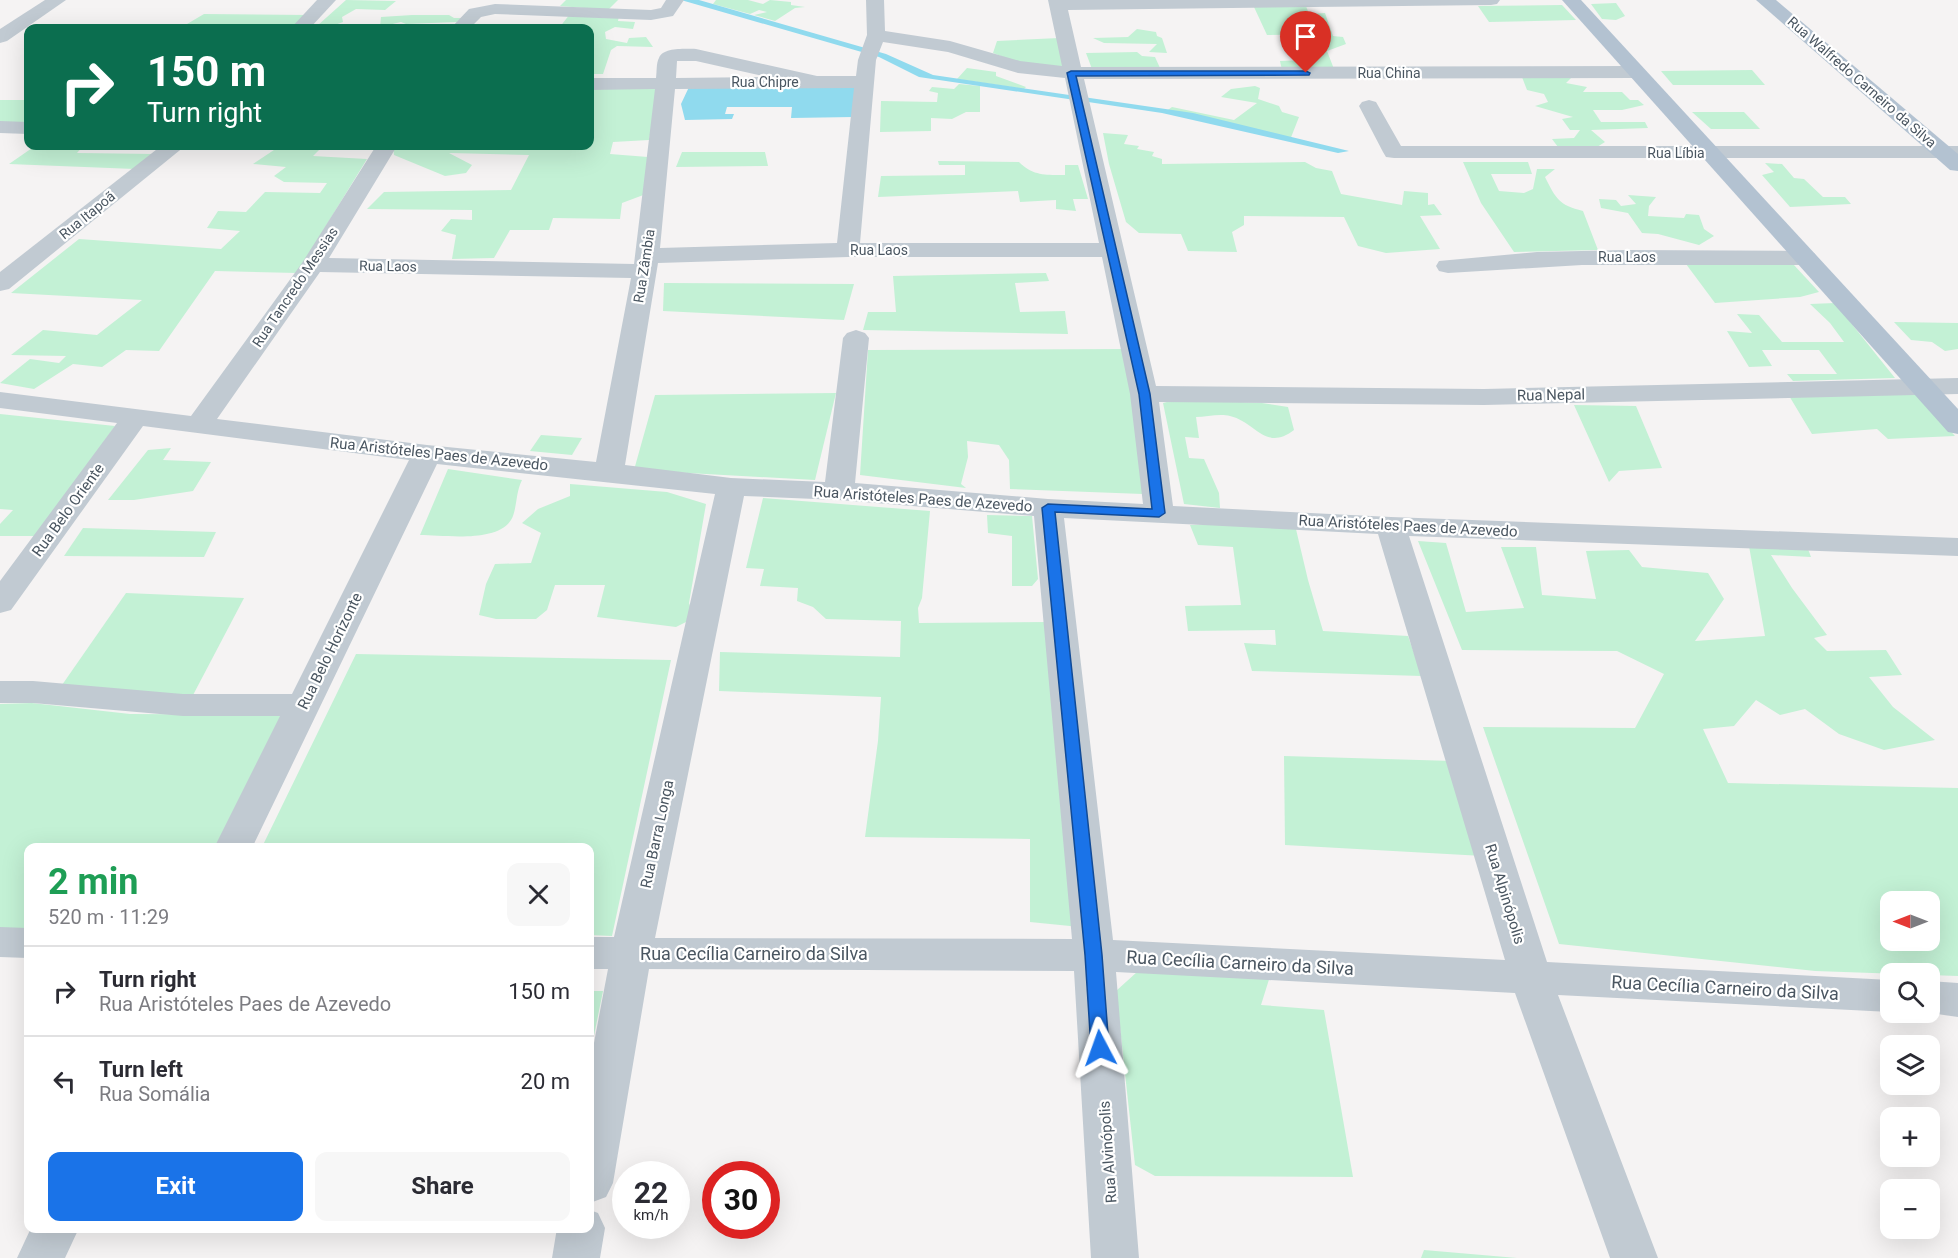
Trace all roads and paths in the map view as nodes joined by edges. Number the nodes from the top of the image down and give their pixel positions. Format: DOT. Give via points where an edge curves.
graph roads {
  1 [pos="57,0"];
  2 [pos="327,0"];
  3 [pos="875,0"];
  4 [pos="1491,0"];
  5 [pos="1571,0"];
  6 [pos="1765,0"];
  7 [pos="675,1"];
  8 [pos="1057,3"];
  9 [pos="463,4"];
  10 [pos="483,10"];
  11 [pos="304,24"];
  12 [pos="463,24"];
  13 [pos="0,37"];
  14 [pos="872,46"];
  15 [pos="1635,72"];
  16 [pos="1071,73"];
  17 [pos="816,82"];
  18 [pos="865,82"];
  19 [pos="665,83"];
  20 [pos="594,84"];
  21 [pos="1369,106"];
  22 [pos="0,127"];
  23 [pos="24,128"];
  24 [pos="169,150"];
  25 [pos="384,150"];
  26 [pos="1710,154"];
  27 [pos="1953,156"];
  28 [pos="848,250"];
  29 [pos="1112,250"];
  30 [pos="1806,258"];
  31 [pos="645,263"];
  32 [pos="313,264"];
  33 [pos="1448,266"];
  34 [pos="0,284"];
  35 [pos="856,338"];
  36 [pos="1922,386"];
  37 [pos="1958,386"];
  38 [pos="1144,394"];
  39 [pos="0,400"];
  40 [pos="135,418"];
  41 [pos="198,426"];
  42 [pos="1958,426"];
  43 [pos="427,454"];
  44 [pos="609,472"];
  45 [pos="730,487"];
  46 [pos="839,491"];
  47 [pos="1048,508"];
  48 [pos="1159,513"];
  49 [pos="1391,526"];
  50 [pos="1958,547"];
  51 [pos="0,603"];
  52 [pos="0,692"];
  53 [pos="303,705"];
  54 [pos="235,843"];
  55 [pos="0,942"];
  56 [pos="24,943"];
  57 [pos="594,953"];
  58 [pos="631,954"];
  59 [pos="1094,955"];
  60 [pos="1531,978"];
  61 [pos="1880,995"];
  62 [pos="1940,999"];
  63 [pos="1958,1000"];
  64 [pos="594,1161"];
  65 [pos="53,1233"];
  66 [pos="580,1233"];
  67 [pos="41,1258"];
  68 [pos="576,1258"];
  69 [pos="1115,1258"];
  70 [pos="1634,1258"];
  1 -- 13 [label="street"];
  2 -- 11 [label="street"];
  3 -- 14 [label="street"];
  4 -- 8 [label="street"];
  5 -- 15 [label="main road"];
  6 -- 27 [label="main road, Rua Walfredo Carneiro da Silva"];
  7 -- 10 [label="street" via="667,12 651,15"];
  8 -- 16 [label="street"];
  9 -- 10 [label="street"];
  10 -- 12 [label="street"];
  14 -- 16 [label="street, Rua China" via="950,47 1018,68"];
  14 -- 18 [label="street"];
  15 -- 16 [label="street, Rua China"];
  15 -- 26 [label="main road"];
  16 -- 29 [label="street"];
  17 -- 18 [label="street, Rua Chipre"];
  17 -- 19 [label="street, Rua Chipre"];
  17 -- 19 [label="street, Rua Zâmbia" via="696,55 678,55 668,58"];
  18 -- 28 [label="street"];
  19 -- 20 [label="street, Rua Chipre"];
  19 -- 31 [label="street, Rua Zâmbia"];
  21 -- 26 [label="street, Rua Líbia" via="1394,152"];
  22 -- 23 [label="street"];
  24 -- 34 [label="street, Rua Itapoã"];
  25 -- 32 [label="street, Rua Tancredo Messias"];
  26 -- 27 [label="street, Rua Líbia"];
  26 -- 30 [label="main road"];
  28 -- 29 [label="street, Rua Laos"];
  28 -- 31 [label="street, Rua Laos"];
  29 -- 38 [label="street"];
  30 -- 33 [label="street, Rua Laos" via="1603,257"];
  30 -- 36 [label="main road"];
  31 -- 32 [label="street, Rua Laos"];
  31 -- 44 [label="street, Rua Zâmbia"];
  32 -- 41 [label="street, Rua Tancredo Messias"];
  35 -- 46 [label="street"];
  36 -- 37 [label="street, Rua Nepal"];
  36 -- 38 [label="street, Rua Nepal" via="1484,397"];
  36 -- 42 [label="main road"];
  38 -- 48 [label="street"];
  39 -- 40 [label="street, Rua Aristóteles Paes de Azevedo"];
  40 -- 41 [label="street, Rua Aristóteles Paes de Azevedo"];
  40 -- 51 [label="street, Rua Belo Oriente"];
  41 -- 43 [label="street, Rua Aristóteles Paes de Azevedo"];
  43 -- 44 [label="street, Rua Aristóteles Paes de Azevedo"];
  43 -- 53 [label="street, Rua Belo Horizonte"];
  44 -- 45 [label="street, Rua Aristóteles Paes de Azevedo"];
  45 -- 46 [label="street, Rua Aristóteles Paes de Azevedo"];
  45 -- 58 [label="street, Rua Barra Longa"];
  46 -- 47 [label="street, Rua Aristóteles Paes de Azevedo"];
  47 -- 48 [label="street, Rua Aristóteles Paes de Azevedo"];
  47 -- 59 [label="street, Rua Alvinópolis"];
  48 -- 49 [label="street, Rua Aristóteles Paes de Azevedo"];
  49 -- 50 [label="street, Rua Aristóteles Paes de Azevedo"];
  49 -- 60 [label="street, Rua Alpinópolis"];
  52 -- 53 [label="street" via="183,705"];
  53 -- 54 [label="street, Rua Belo Horizonte"];
  55 -- 56 [label="street"];
  57 -- 58 [label="street, Rua Cecília Carneiro da Silva"];
  58 -- 59 [label="street, Rua Cecília Carneiro da Silva"];
  58 -- 64 [label="street, Rua Barra Longa"];
  59 -- 60 [label="street, Rua Cecília Carneiro da Silva"];
  59 -- 69 [label="street, Rua Alvinópolis"];
  60 -- 61 [label="street, Rua Cecília Carneiro da Silva"];
  60 -- 70 [label="street, Rua Alpinópolis"];
  62 -- 63 [label="street"];
  65 -- 67 [label="street"];
  66 -- 68 [label="street"];
}
